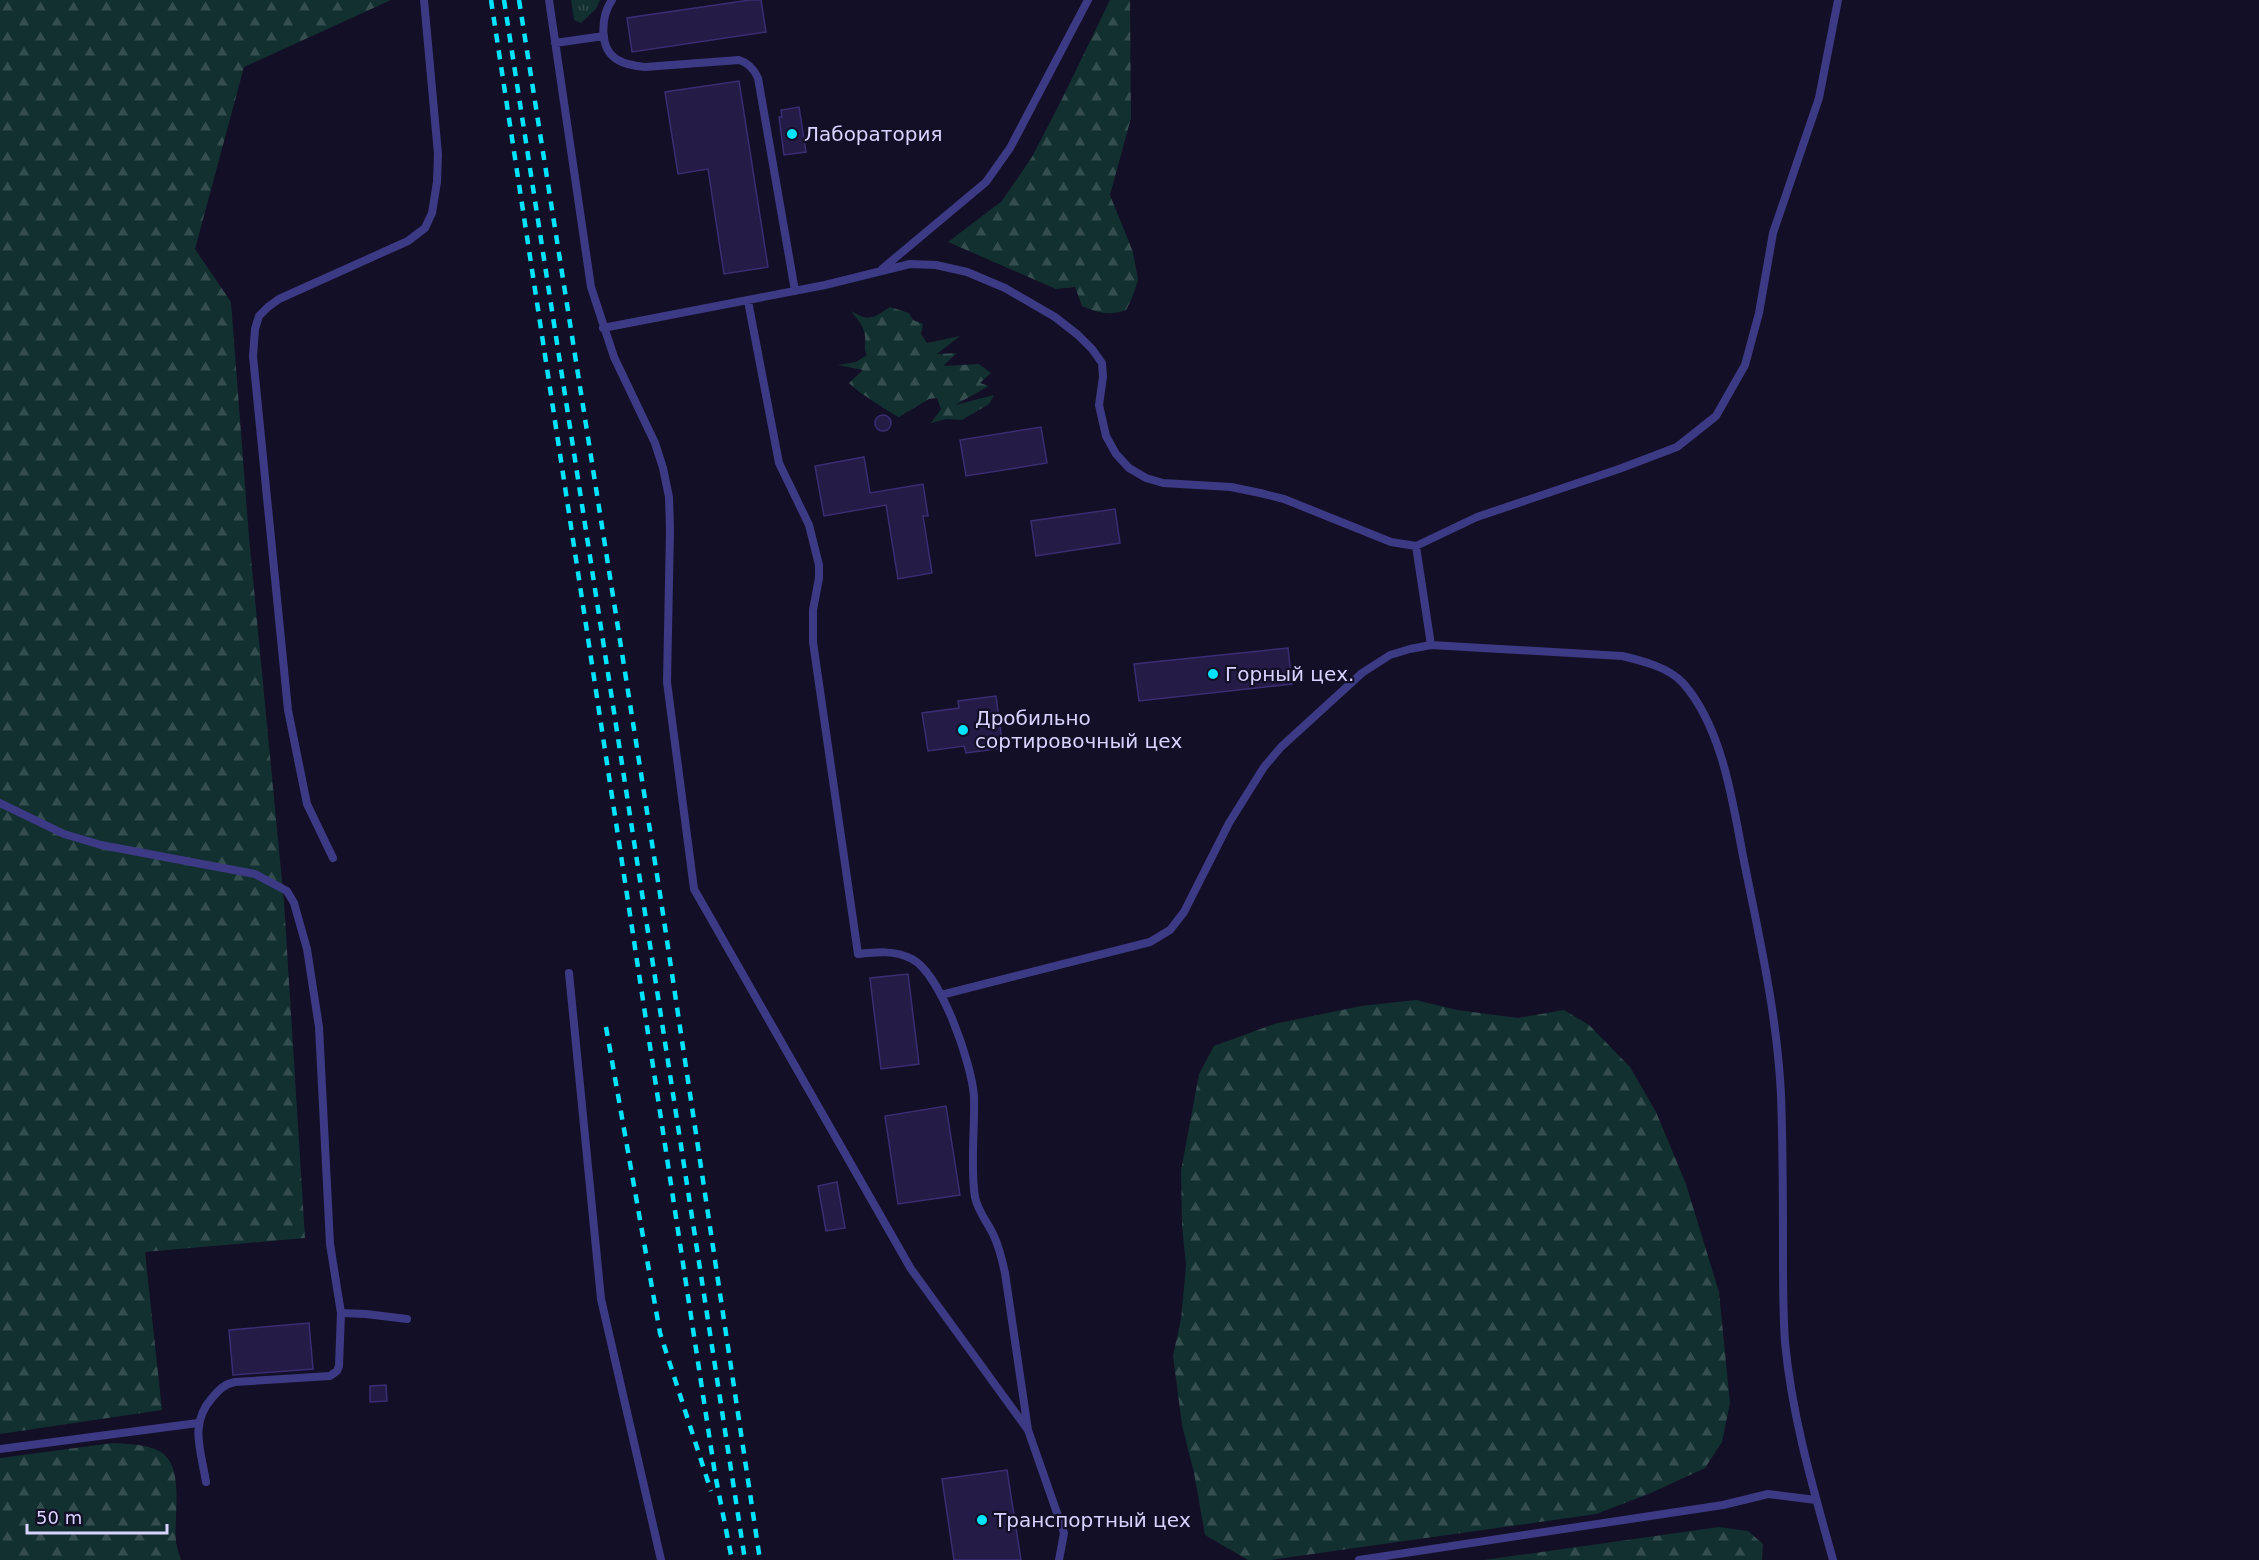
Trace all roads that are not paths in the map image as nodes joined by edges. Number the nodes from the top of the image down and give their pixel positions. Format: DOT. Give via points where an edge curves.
graph roads {
  1 [pos="424,0"];
  2 [pos="549,0"];
  3 [pos="612,0"];
  4 [pos="1088,0"];
  5 [pos="1838,0"];
  6 [pos="604,36"];
  7 [pos="555,43"];
  8 [pos="881,270"];
  9 [pos="795,291"];
  10 [pos="748,300"];
  11 [pos="603,328"];
  12 [pos="1416,546"];
  13 [pos="1431,645"];
  14 [pos="0,803"];
  15 [pos="333,858"];
  16 [pos="568,973"];
  17 [pos="941,994"];
  18 [pos="341,1313"];
  19 [pos="407,1319"];
  20 [pos="198,1423"];
  21 [pos="1028,1430"];
  22 [pos="0,1449"];
  23 [pos="206,1482"];
  24 [pos="1816,1500"];
  25 [pos="661,1560"];
  26 [pos="1059,1560"];
  27 [pos="1359,1560"];
  28 [pos="1833,1560"];
  1 -- 15 [label="lane" via="438,154 432,213 424,228 392,250 279,299 259,316 255,329 254,356 288,710 307,804"];
  2 -- 7 [label="lane"];
  3 -- 6 [label="lane" via="604,15"];
  4 -- 8 [label="lane" via="1010,148 987,182"];
  5 -- 12 [label="lane" via="1819,98 1773,233 1759,313 1745,364 1716,416 1677,447 1477,517"];
  6 -- 7 [label="lane"];
  6 -- 9 [label="lane" via="609,52 633,66 739,60 755,71"];
  7 -- 11 [label="lane" via="591,287"];
  8 -- 9 [label="lane"];
  8 -- 12 [label="lane" via="924,263 967,272 1005,288 1078,335 1102,363 1099,405 1106,436 1129,468 1146,478 1260,493 1391,542"];
  9 -- 10 [label="lane"];
  10 -- 11 [label="lane"];
  10 -- 17 [label="lane" via="779,463 809,525 819,565 813,642 858,954 894,953 911,958 925,968"];
  11 -- 21 [label="lane" via="655,443 669,497 667,682 694,889 911,1269"];
  12 -- 13 [label="lane"];
  13 -- 17 [label="lane" via="1390,655 1362,673 1281,747 1229,823 1184,912 1170,930 1150,942"];
  13 -- 24 [label="lane" via="1622,656 1661,668 1682,682 1707,720 1731,791 1771,1001 1781,1104 1785,1340 1791,1392"];
  14 -- 18 [label="lane" via="64,834 101,845 255,874 287,891 305,940 319,1027 330,1244"];
  16 -- 25 [label="lane" via="601,1299"];
  17 -- 21 [label="lane" via="970,1069 974,1094 975,1197 1001,1253"];
  18 -- 19 [label="lane"];
  18 -- 20 [label="lane" via="339,1366 334,1374 228,1383 204,1407"];
  20 -- 22 [label="lane"];
  20 -- 23 [label="lane"];
  21 -- 26 [label="lane" via="1064,1533"];
  24 -- 27 [label="lane" via="1768,1494 1723,1505"];
  24 -- 28 [label="lane"];
}
